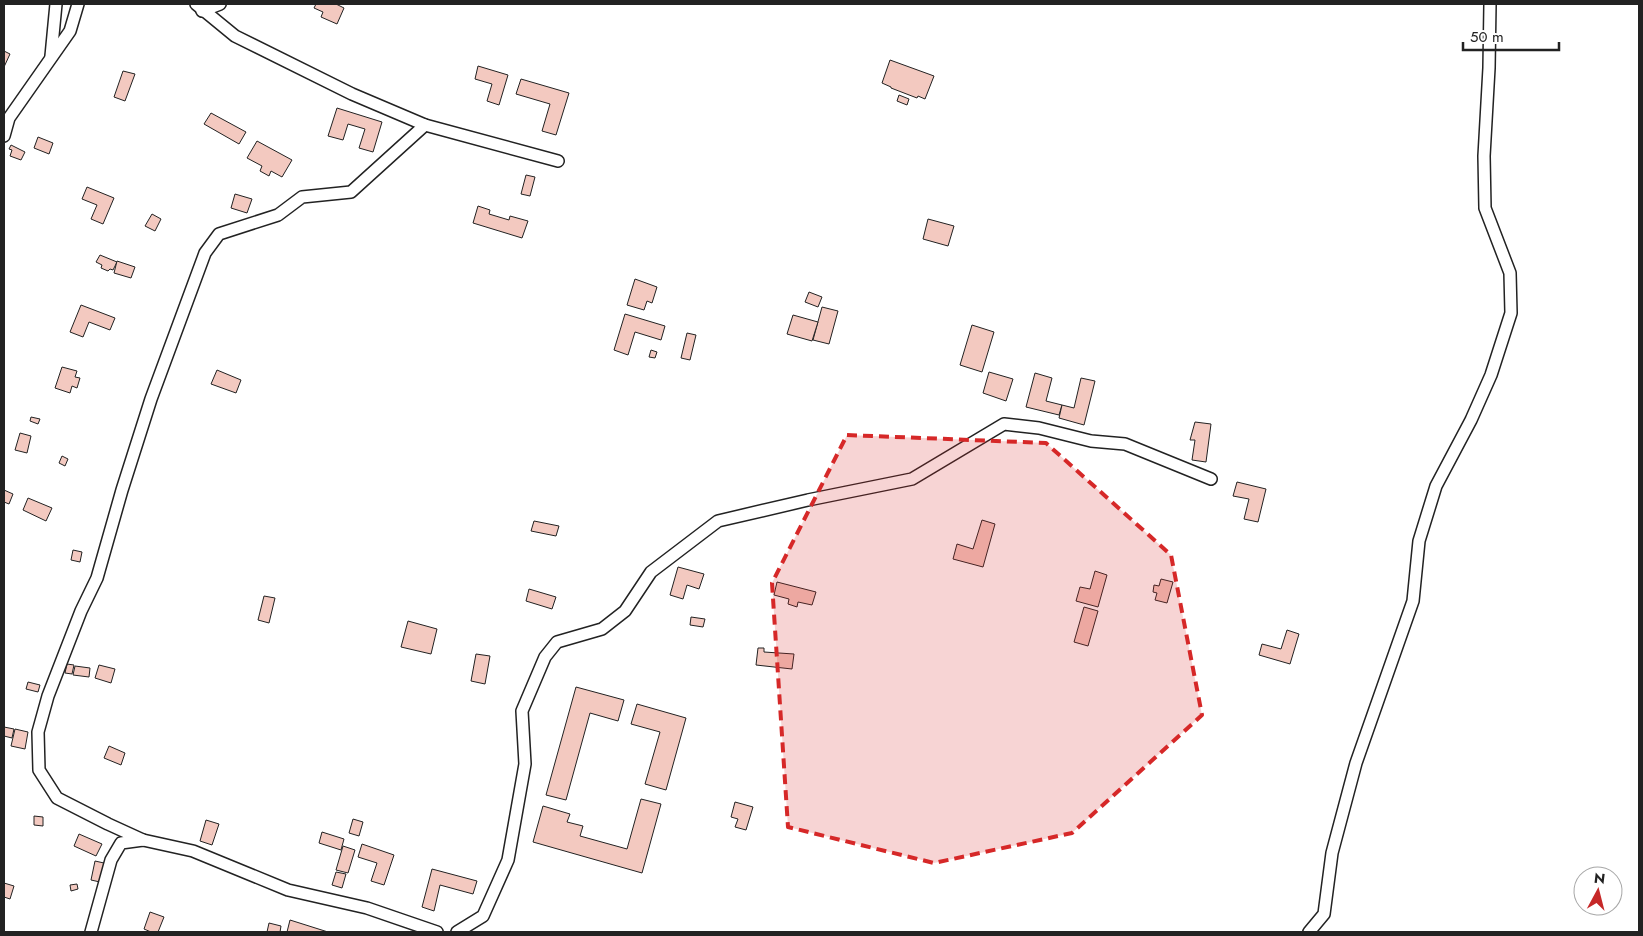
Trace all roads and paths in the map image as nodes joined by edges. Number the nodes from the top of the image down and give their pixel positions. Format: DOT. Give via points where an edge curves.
graph roads {
  1 [pos="56,4"];
  2 [pos="78,4"];
  3 [pos="220,4"];
  4 [pos="1490,4"];
  5 [pos="199,7"];
  6 [pos="51,57"];
  7 [pos="425,125"];
  8 [pos="4,136"];
  9 [pos="558,161"];
  10 [pos="1211,479"];
  11 [pos="143,840"];
  12 [pos="91,932"];
  13 [pos="437,932"];
  14 [pos="457,932"];
  15 [pos="1308,932"];
  1 -- 6 [label="street"];
  2 -- 6 [label="street" via="70,31"];
  3 -- 5 [label="street"];
  4 -- 15 [label="street" via="1485,208 1510,273 1511,313 1491,374 1436,486 1419,541 1413,601 1356,763 1332,854 1324,914"];
  5 -- 7 [label="street" via="235,36 352,94"];
  6 -- 8 [label="street" via="9,118"];
  7 -- 9 [label="street"];
  7 -- 11 [label="street" via="352,192 302,197 278,215 219,234 206,253 152,399 97,578 81,611 38,732 39,770 57,798"];
  10 -- 14 [label="street" via="1125,444 1090,442 1039,428 1004,424 912,479 718,521 651,572 625,611 602,629 557,642 545,657 522,711 525,764 508,860 483,916"];
  11 -- 12 [label="street" via="121,843 111,860"];
  11 -- 13 [label="street" via="193,851 288,890 367,908"];
}
